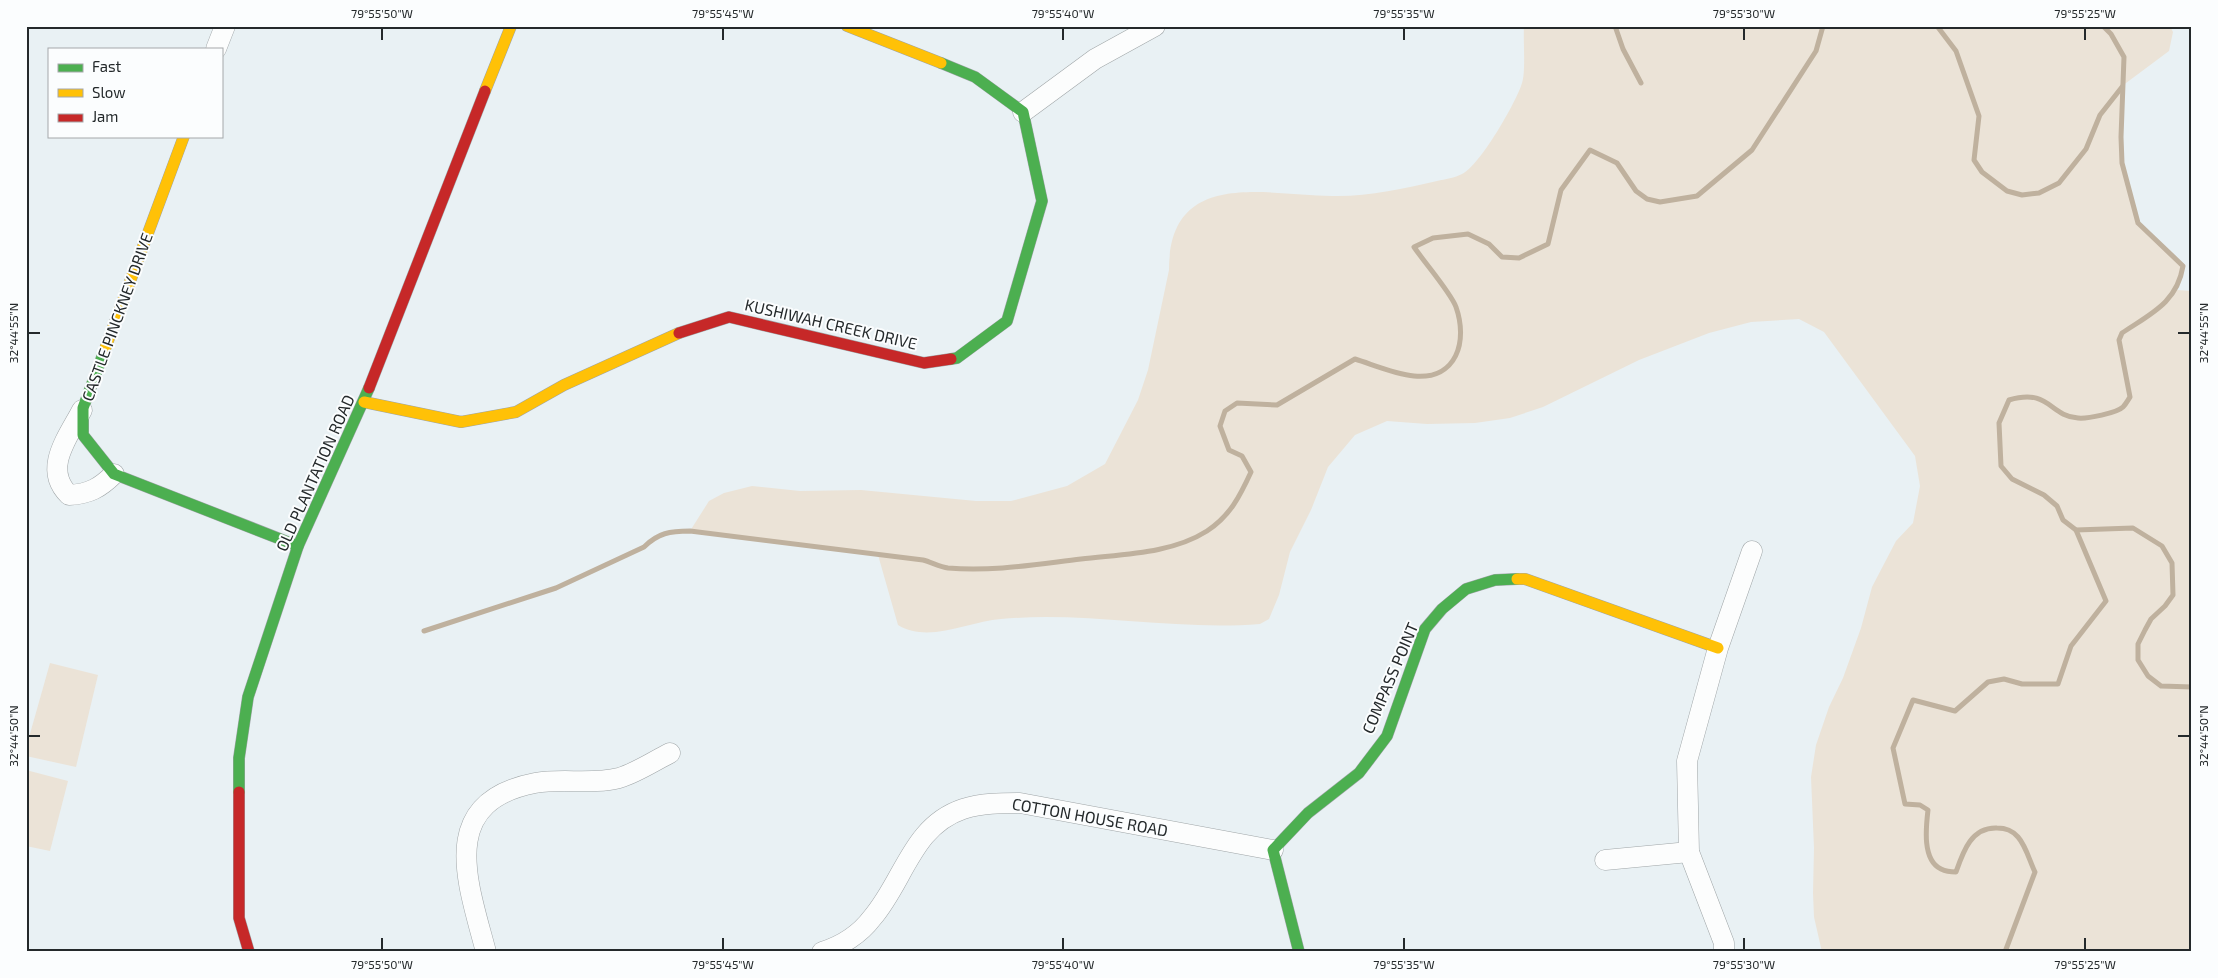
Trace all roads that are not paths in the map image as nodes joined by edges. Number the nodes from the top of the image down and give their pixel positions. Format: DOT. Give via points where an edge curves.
graph roads {
  1 [pos="225,26"];
  2 [pos="511,26"];
  3 [pos="847,26"];
  4 [pos="1155,26"];
  5 [pos="216,48"];
  6 [pos="1023,112"];
  7 [pos="183,138"];
  8 [pos="364,402"];
  9 [pos="83,408"];
  10 [pos="114,474"];
  11 [pos="298,546"];
  12 [pos="1752,551"];
  13 [pos="1718,648"];
  14 [pos="670,753"];
  15 [pos="1272,850"];
  16 [pos="1689,852"];
  17 [pos="1605,860"];
  18 [pos="249,952"];
  19 [pos="486,952"];
  20 [pos="822,952"];
  21 [pos="1299,952"];
  22 [pos="1724,952"];
  1 -- 5 [label="street"];
  2 -- 8 [label="street, OLD PLANTATION ROAD"];
  3 -- 6 [label="street" via="976,77"];
  4 -- 6 [label="street" via="1095,60"];
  6 -- 8 [label="street, KUSHIWAH CREEK DRIVE" via="1042,201 1007,321 957,358 924,363 729,317 683,331 564,385 516,412 461,422"];
  7 -- 9 [label="street, CASTLE PINCKNEY DRIVE"];
  8 -- 11 [label="street, OLD PLANTATION ROAD"];
  9 -- 10 [label="street, CASTLE PINCKNEY DRIVE" via="83,435"];
  9 -- 10 [label="street" via="57,458 61,487 69,495 82,494 100,488"];
  10 -- 11 [label="street"];
  11 -- 18 [label="street, OLD PLANTATION ROAD" via="248,697 239,758 239,918"];
  12 -- 13 [label="street"];
  13 -- 15 [label="street, COMPASS POINT" via="1525,579 1495,580 1466,589 1425,629 1387,736 1359,773 1308,813"];
  13 -- 16 [label="street" via="1687,761"];
  14 -- 19 [label="street" via="619,778 536,783 512,790 492,801 472,821 465,847 468,881"];
  15 -- 20 [label="street, COTTON HOUSE ROAD" via="1020,803 988,803 962,809 922,837 873,918 853,936"];
  15 -- 21 [label="street"];
  16 -- 17 [label="street"];
  16 -- 22 [label="street" via="1724,943"];
}
